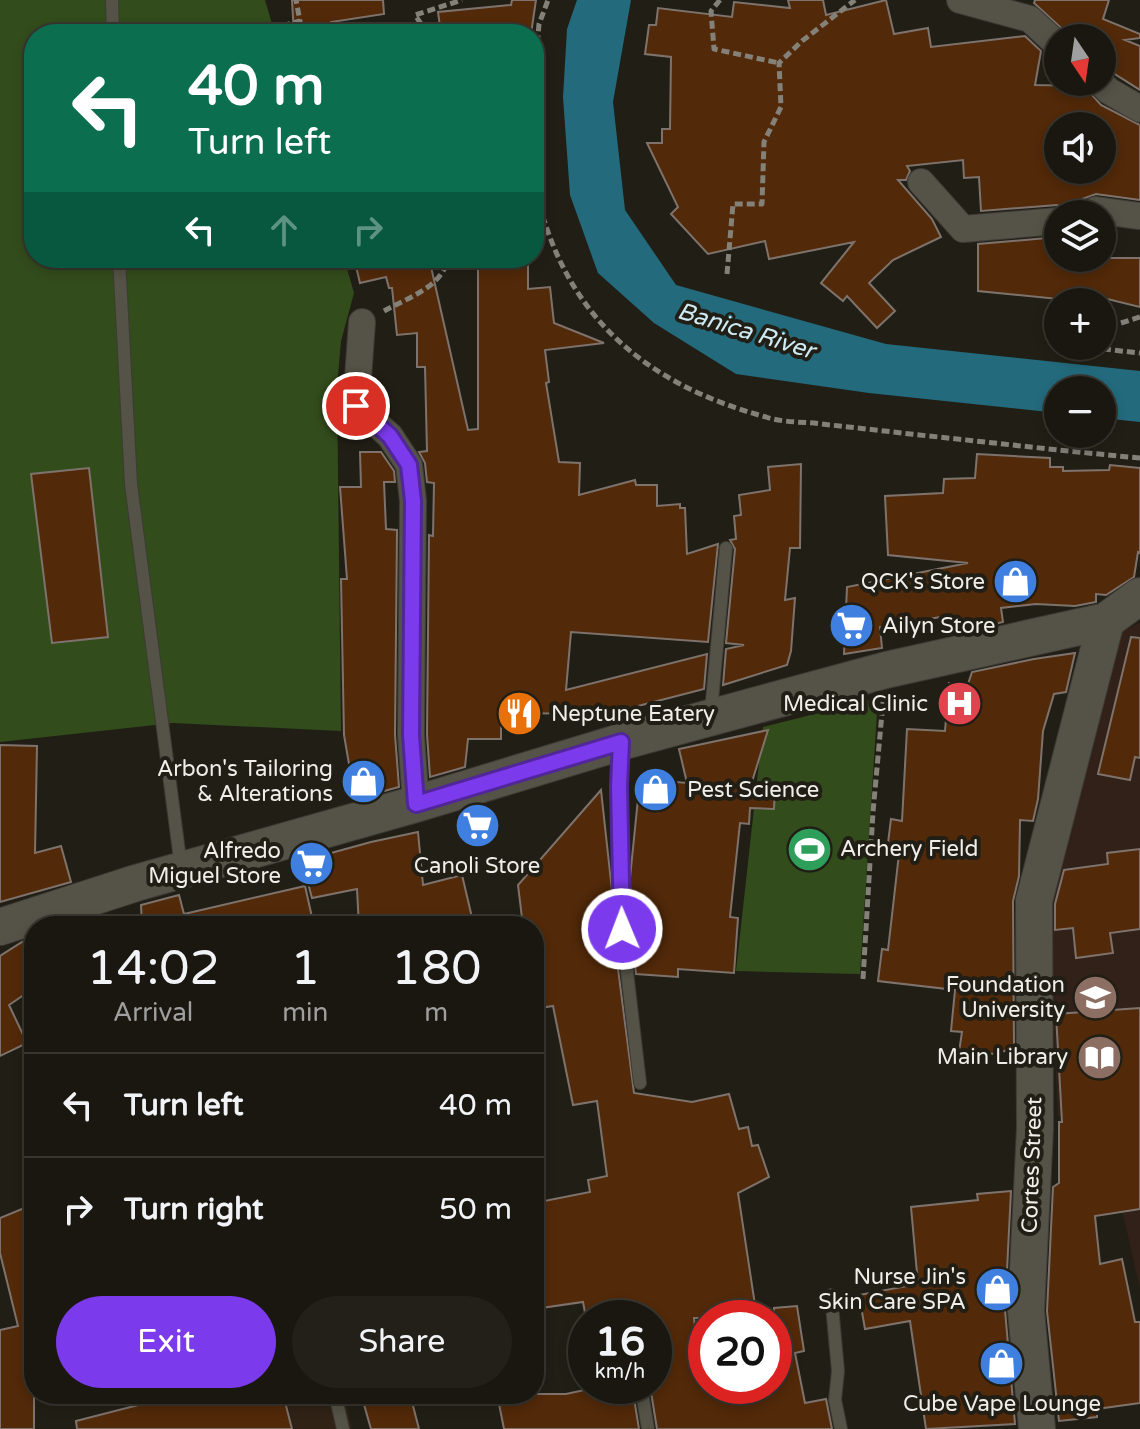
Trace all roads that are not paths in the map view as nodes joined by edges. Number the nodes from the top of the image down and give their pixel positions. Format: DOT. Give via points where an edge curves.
graph roads {
  1 [pos="112,0"];
  2 [pos="960,0"];
  3 [pos="113,24"];
  4 [pos="1044,32"];
  5 [pos="1116,95"];
  6 [pos="1140,109"];
  7 [pos="921,182"];
  8 [pos="1116,213"];
  9 [pos="1140,216"];
  10 [pos="1044,222"];
  11 [pos="120,268"];
  12 [pos="362,322"];
  13 [pos="726,548"];
  14 [pos="1140,596"];
  15 [pos="1106,621"];
  16 [pos="710,717"];
  17 [pos="621,742"];
  18 [pos="416,804"];
  19 [pos="182,870"];
  20 [pos="35,916"];
  21 [pos="24,919"];
  22 [pos="0,927"];
  23 [pos="640,1083"];
  24 [pos="831,1295"];
  25 [pos="337,1404"];
  26 [pos="644,1404"];
  27 [pos="343,1429"];
  28 [pos="648,1429"];
  29 [pos="841,1429"];
  30 [pos="1037,1429"];
  1 -- 3 [label="lane"];
  2 -- 4 [label="street" via="1030,19"];
  5 -- 6 [label="street"];
  7 -- 10 [label="street" via="963,229"];
  8 -- 9 [label="street"];
  11 -- 19 [label="lane" via="131,484"];
  12 -- 18 [label="street" via="356,406 390,436 409,465"];
  13 -- 16 [label="lane"];
  14 -- 15 [label="street"];
  15 -- 16 [label="street" via="886,670"];
  15 -- 30 [label="street, Cortes Street" via="1034,901 1035,1129 1026,1311"];
  16 -- 17 [label="street"];
  17 -- 18 [label="street"];
  17 -- 23 [label="lane" via="622,929"];
  18 -- 19 [label="street"];
  19 -- 20 [label="street"];
  21 -- 22 [label="street"];
  24 -- 29 [label="lane"];
  25 -- 27 [label="lane"];
  26 -- 28 [label="lane"];
}
